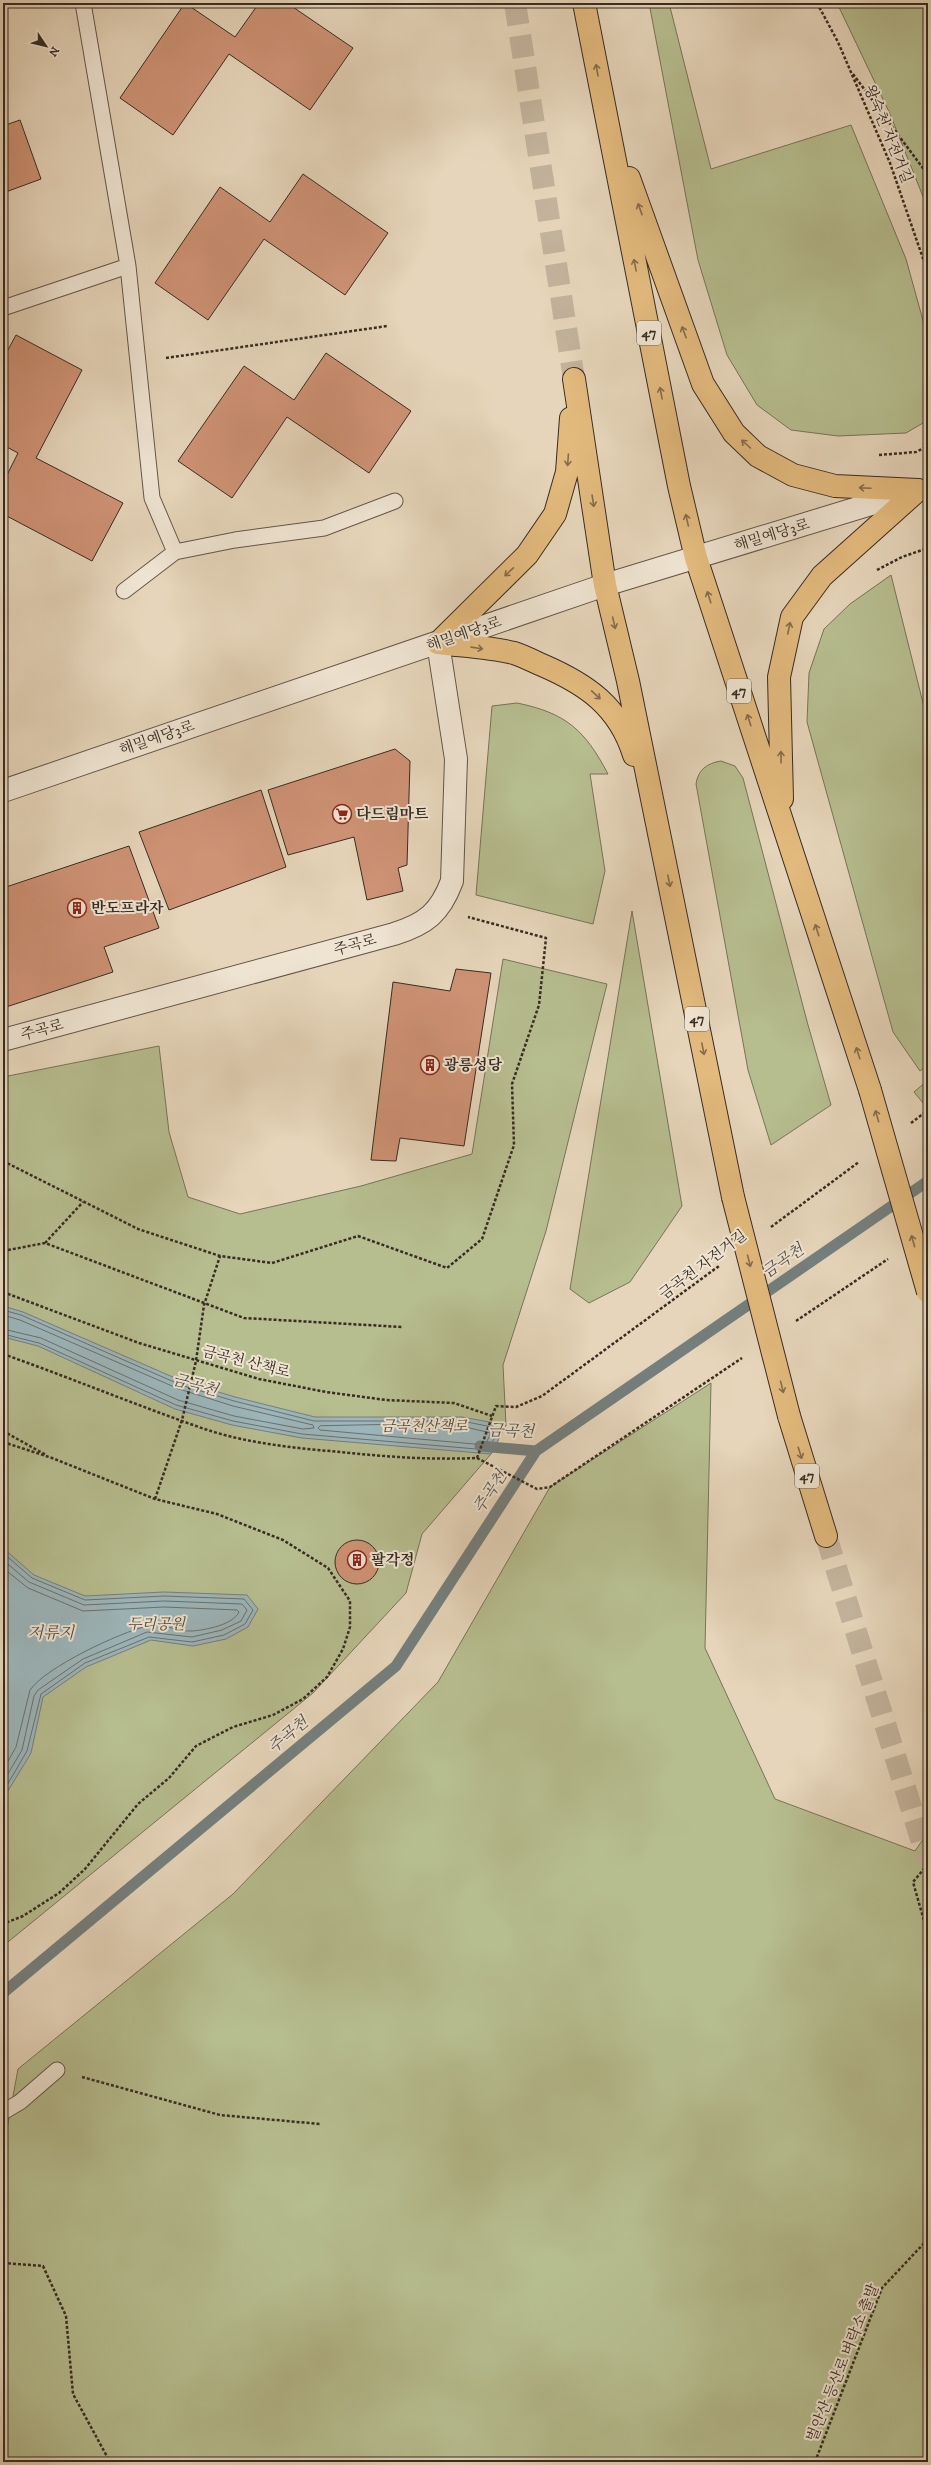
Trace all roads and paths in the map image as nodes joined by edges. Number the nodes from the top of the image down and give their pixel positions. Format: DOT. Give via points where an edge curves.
graph roads {
  1 [pos="83,3"];
  2 [pos="584,3"];
  3 [pos="817,3"];
  4 [pos="850,71"];
  5 [pos="604,108"];
  6 [pos="928,175"];
  7 [pos="128,266"];
  8 [pos="928,273"];
  9 [pos="3,308"];
  10 [pos="387,326"];
  11 [pos="138,362"];
  12 [pos="928,446"];
  13 [pos="872,456"];
  14 [pos="923,489"];
  15 [pos="395,501"];
  16 [pos="928,548"];
  17 [pos="175,552"];
  18 [pos="696,558"];
  19 [pos="875,571"];
  20 [pos="605,586"];
  21 [pos="124,591"];
  22 [pos="438,643"];
  23 [pos="3,791"];
  24 [pos="782,824"];
  25 [pos="661,842"];
  26 [pos="438,909"];
  27 [pos="3,1040"];
  28 [pos="928,1110"];
  29 [pos="905,1127"];
  30 [pos="861,1160"];
  31 [pos="3,1161"];
  32 [pos="83,1202"];
  33 [pos="766,1231"];
  34 [pos="45,1243"];
  35 [pos="3,1251"];
  36 [pos="220,1256"];
  37 [pos="889,1258"];
  38 [pos="722,1264"];
  39 [pos="3,1292"];
  40 [pos="928,1292"];
  41 [pos="204,1305"];
  42 [pos="791,1324"];
  43 [pos="402,1328"];
  44 [pos="3,1354"];
  45 [pos="745,1355"];
  46 [pos="196,1361"];
  47 [pos="492,1416"];
  48 [pos="182,1420"];
  49 [pos="3,1431"];
  50 [pos="3,1442"];
  51 [pos="52,1458"];
  52 [pos="477,1458"];
  53 [pos="155,1498"];
  54 [pos="826,1536"];
  55 [pos="928,1864"];
  56 [pos="3,1924"];
  57 [pos="928,1935"];
  58 [pos="57,2070"];
  59 [pos="3,2112"];
  60 [pos="320,2124"];
  61 [pos="928,2239"];
  62 [pos="3,2263"];
  63 [pos="110,2462"];
  64 [pos="815,2462"];
  1 -- 7 [label="lane"];
  5 -- 2 [label="highway, 47, one-way"];
  3 -- 4 [label="path, 왕숙천 자전거길"];
  4 -- 6 [label="path, 왕숙천 자전거길"];
  4 -- 8 [label="path, 왕숙천 자전거길" via="890,162"];
  14 -- 5 [label="highway, one-way" via="835,486 793,475 758,456 734,433 703,384"];
  18 -- 5 [label="highway, 47, one-way" via="679,486"];
  7 -- 9 [label="lane"];
  7 -- 11 [label="lane"];
  10 -- 11 [label="path"];
  11 -- 17 [label="lane" via="152,498"];
  12 -- 13 [label="path" via="916,452"];
  14 -- 18 [label="street, 해밀예당3로"];
  24 -- 14 [label="highway, one-way" via="779,677 792,617 822,576"];
  15 -- 17 [label="lane" via="324,528 235,540"];
  16 -- 19 [label="path" via="902,556"];
  17 -- 21 [label="lane"];
  18 -- 20 [label="street, 해밀예당3로"];
  24 -- 18 [label="highway, 47, one-way"];
  20 -- 22 [label="street, 해밀예당3로"];
  20 -- 22 [label="highway, 47" via="574,379 567,472 555,514 527,555"];
  20 -- 25 [label="highway, 47, one-way" via="628,681"];
  22 -- 23 [label="street, 해밀예당3로"];
  22 -- 25 [label="highway, one-way" via="514,653 590,689 611,709 630,743"];
  22 -- 26 [label="street, 주곡로" via="456,759 452,881"];
  40 -- 24 [label="highway, 47, one-way, bridge" via="870,1090"];
  25 -- 54 [label="highway, 47, one-way, bridge" via="733,1196 789,1416"];
  26 -- 27 [label="street, 주곡로" via="435,914 412,928 394,934"];
  26 -- 36 [label="path" via="546,938 539,1005 512,1084 514,1145 482,1239 447,1268 358,1236 272,1263"];
  28 -- 29 [label="path"];
  30 -- 33 [label="path, 금곡천 자전거길"];
  31 -- 32 [label="path"];
  32 -- 34 [label="path"];
  32 -- 36 [label="path" via="138,1229"];
  34 -- 35 [label="path"];
  34 -- 41 [label="path"];
  36 -- 41 [label="path"];
  37 -- 42 [label="path"];
  38 -- 47 [label="path, 금곡천 자전거길" via="542,1396 516,1407 496,1406"];
  39 -- 46 [label="path, 금곡천 산책로"];
  41 -- 43 [label="path" via="244,1318"];
  41 -- 46 [label="path"];
  44 -- 48 [label="path" via="126,1402"];
  45 -- 52 [label="path" via="550,1487 537,1489"];
  46 -- 47 [label="path, 금곡천 산책로" via="259,1379 326,1392 386,1400 454,1403"];
  46 -- 48 [label="path"];
  47 -- 52 [label="path"];
  48 -- 52 [label="path" via="237,1437 294,1448 439,1460"];
  48 -- 53 [label="path"];
  49 -- 51 [label="path"];
  50 -- 51 [label="path"];
  51 -- 53 [label="path"];
  53 -- 56 [label="path" via="217,1514 275,1537 328,1568 350,1601 350,1627 343,1649 327,1677 303,1699 273,1715 233,1727 196,1746 169,1778 138,1804 84,1869 59,1893 23,1916"];
  55 -- 57 [label="path" via="913,1882"];
  58 -- 59 [label="lane" via="20,2102"];
  58 -- 60 [label="path" via="220,2115"];
  61 -- 64 [label="path, 벌안산 등산로 벼락소 출발" via="882,2288"];
  62 -- 63 [label="path" via="43,2266 66,2316 74,2394"];
}
